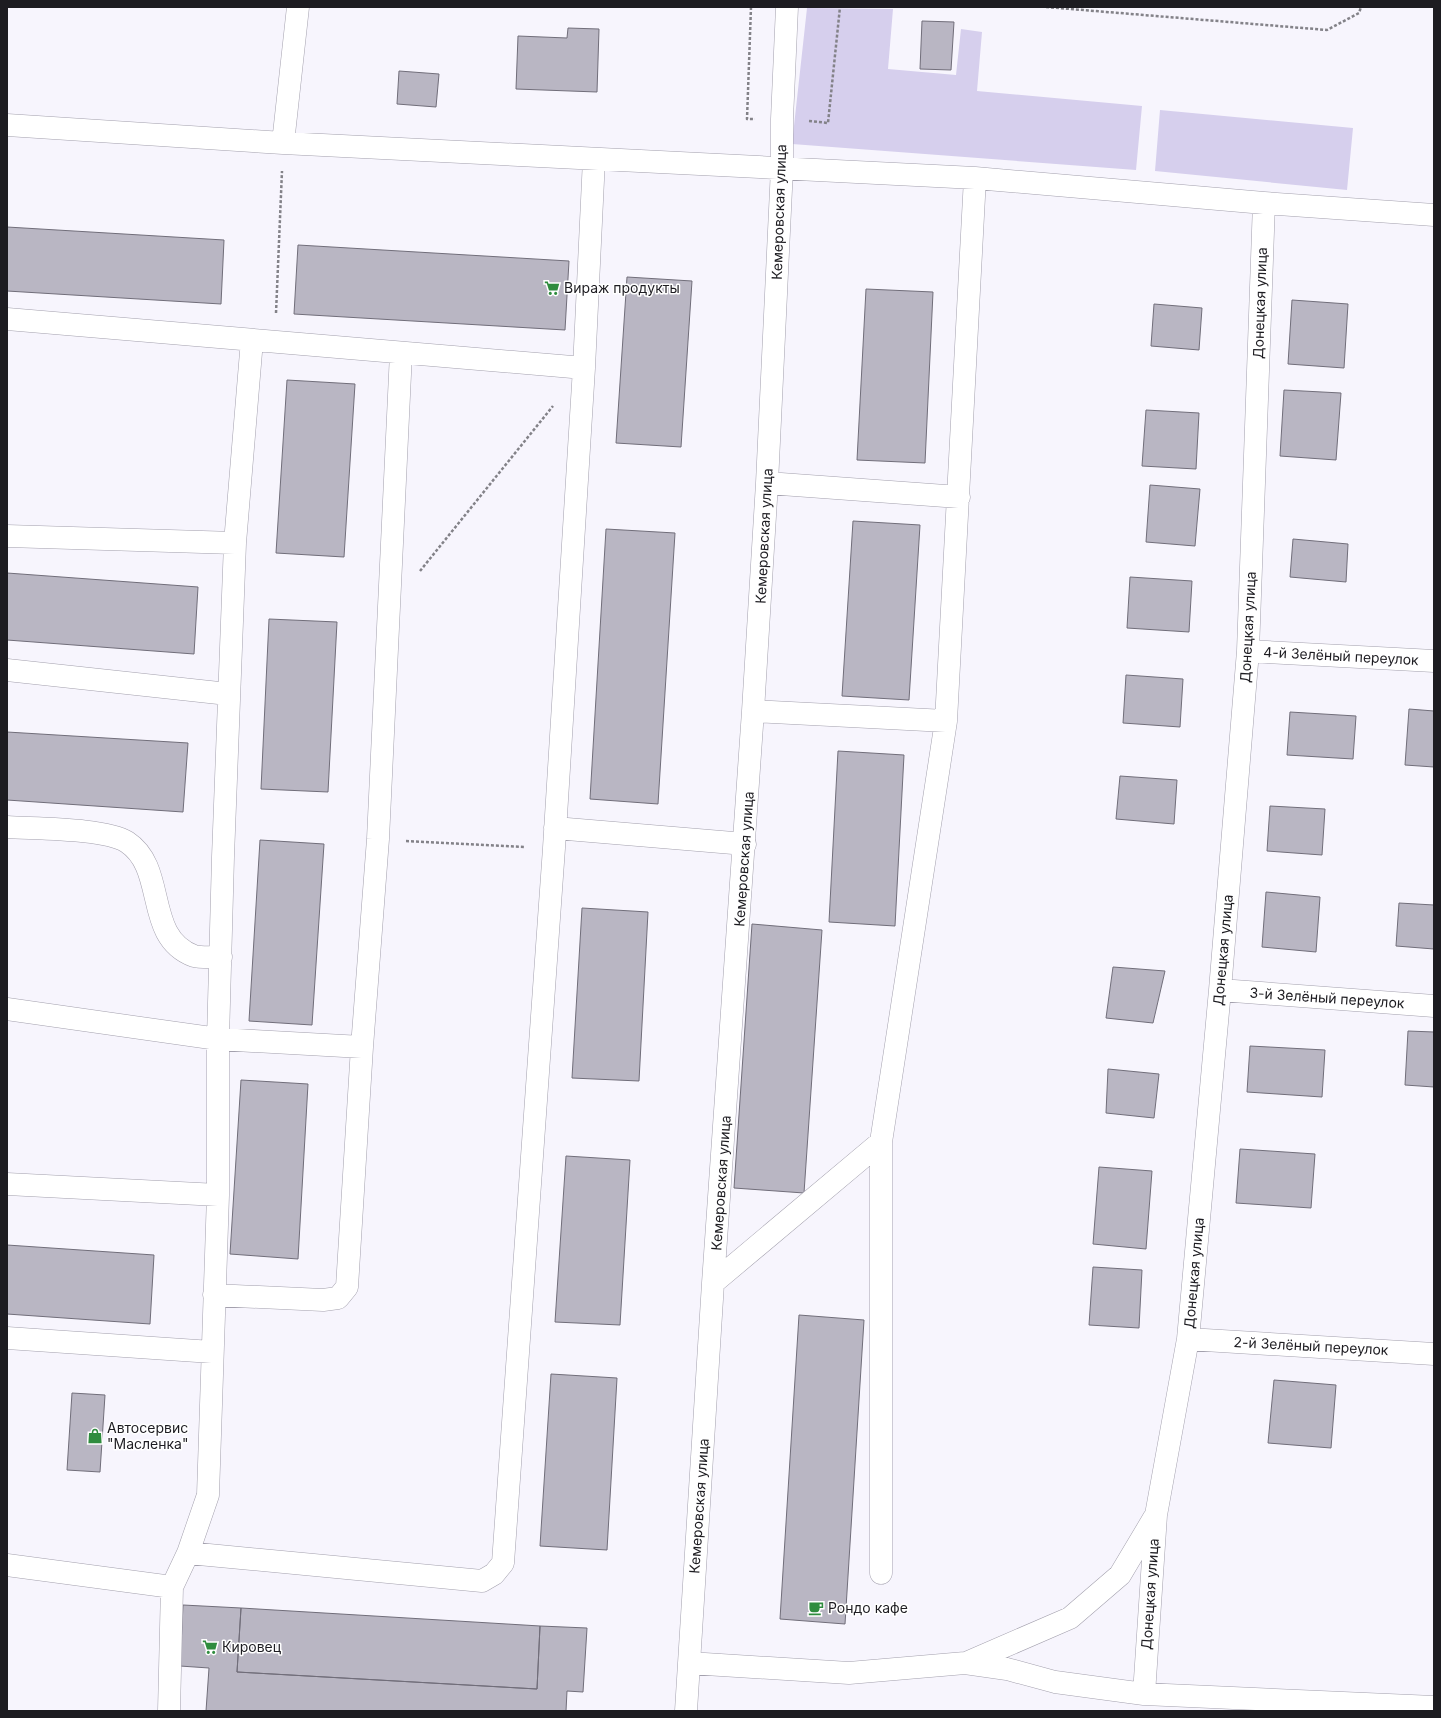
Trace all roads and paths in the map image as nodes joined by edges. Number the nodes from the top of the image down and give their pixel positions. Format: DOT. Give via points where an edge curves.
graph roads {
  1 [pos="298,7"];
  2 [pos="787,7"];
  3 [pos="1046,7"];
  4 [pos="1361,7"];
  5 [pos="7,125"];
  6 [pos="283,143"];
  7 [pos="594,159"];
  8 [pos="782,168"];
  9 [pos="975,178"];
  10 [pos="1264,203"];
  11 [pos="1434,215"];
  12 [pos="7,319"];
  13 [pos="252,340"];
  14 [pos="275,342"];
  15 [pos="401,354"];
  16 [pos="584,368"];
  17 [pos="554,404"];
  18 [pos="767,483"];
  19 [pos="959,497"];
  20 [pos="7,536"];
  21 [pos="235,543"];
  22 [pos="417,575"];
  23 [pos="1248,652"];
  24 [pos="1434,661"];
  25 [pos="7,670"];
  26 [pos="228,694"];
  27 [pos="753,711"];
  28 [pos="946,721"];
  29 [pos="7,827"];
  30 [pos="555,838"];
  31 [pos="378,839"];
  32 [pos="745,844"];
  33 [pos="221,957"];
  34 [pos="1220,990"];
  35 [pos="1434,1006"];
  36 [pos="7,1009"];
  37 [pos="218,1039"];
  38 [pos="362,1047"];
  39 [pos="881,1142"];
  40 [pos="7,1184"];
  41 [pos="218,1195"];
  42 [pos="713,1283"];
  43 [pos="214,1295"];
  44 [pos="7,1338"];
  45 [pos="1188,1339"];
  46 [pos="212,1352"];
  47 [pos="1434,1354"];
  48 [pos="1156,1515"];
  49 [pos="188,1553"];
  50 [pos="7,1565"];
  51 [pos="881,1573"];
  52 [pos="172,1588"];
  53 [pos="690,1663"];
  54 [pos="965,1664"];
  55 [pos="1144,1694"];
  56 [pos="1434,1707"];
  57 [pos="169,1711"];
  58 [pos="686,1711"];
  1 -- 6 [label="street"];
  2 -- 8 [label="street, Кемеровская улица"];
  3 -- 4 [label="path" via="1327,30 1359,14"];
  5 -- 6 [label="street"];
  6 -- 7 [label="street"];
  6 -- 14 [label="path"];
  7 -- 8 [label="street"];
  7 -- 16 [label="street"];
  8 -- 9 [label="street"];
  8 -- 18 [label="street, Кемеровская улица"];
  9 -- 10 [label="street"];
  9 -- 19 [label="street"];
  10 -- 11 [label="street"];
  10 -- 23 [label="street, Донецкая улица"];
  12 -- 13 [label="street"];
  13 -- 14 [label="street"];
  13 -- 21 [label="street"];
  14 -- 15 [label="street"];
  15 -- 16 [label="street"];
  15 -- 31 [label="street"];
  16 -- 30 [label="street"];
  17 -- 22 [label="path"];
  18 -- 19 [label="street"];
  18 -- 27 [label="street, Кемеровская улица"];
  19 -- 28 [label="street"];
  20 -- 21 [label="street"];
  21 -- 26 [label="street"];
  23 -- 24 [label="street, 4-й Зелёный переулок"];
  23 -- 34 [label="street, Донецкая улица"];
  25 -- 26 [label="street"];
  26 -- 33 [label="street"];
  27 -- 28 [label="street"];
  27 -- 32 [label="street, Кемеровская улица"];
  28 -- 39 [label="street"];
  29 -- 33 [label="street" via="107,834 127,842 142,856 149,871 163,928 176,946 195,956"];
  30 -- 31 [label="path"];
  30 -- 32 [label="street"];
  30 -- 49 [label="street" via="503,1563 494,1574 482,1581"];
  31 -- 38 [label="street"];
  32 -- 42 [label="street, Кемеровская улица"];
  33 -- 37 [label="street"];
  34 -- 35 [label="street, 3-й Зелёный переулок"];
  34 -- 45 [label="street, Донецкая улица"];
  36 -- 37 [label="street"];
  37 -- 38 [label="street"];
  37 -- 41 [label="street"];
  38 -- 43 [label="street" via="347,1287 338,1298 323,1300"];
  39 -- 42 [label="street"];
  39 -- 51 [label="street"];
  40 -- 41 [label="street"];
  41 -- 43 [label="street"];
  42 -- 53 [label="street, Кемеровская улица"];
  43 -- 46 [label="street"];
  44 -- 46 [label="street"];
  45 -- 47 [label="street, 2-й Зелёный переулок"];
  45 -- 48 [label="street, Донецкая улица"];
  46 -- 49 [label="street" via="208,1495"];
  48 -- 54 [label="street" via="1120,1575 1070,1618"];
  48 -- 55 [label="street, Донецкая улица"];
  49 -- 52 [label="street"];
  50 -- 52 [label="street"];
  52 -- 57 [label="street"];
  53 -- 54 [label="street" via="849,1673"];
  53 -- 58 [label="street, Кемеровская улица"];
  54 -- 55 [label="street" via="1007,1669 1055,1682"];
  55 -- 56 [label="street"];
}
